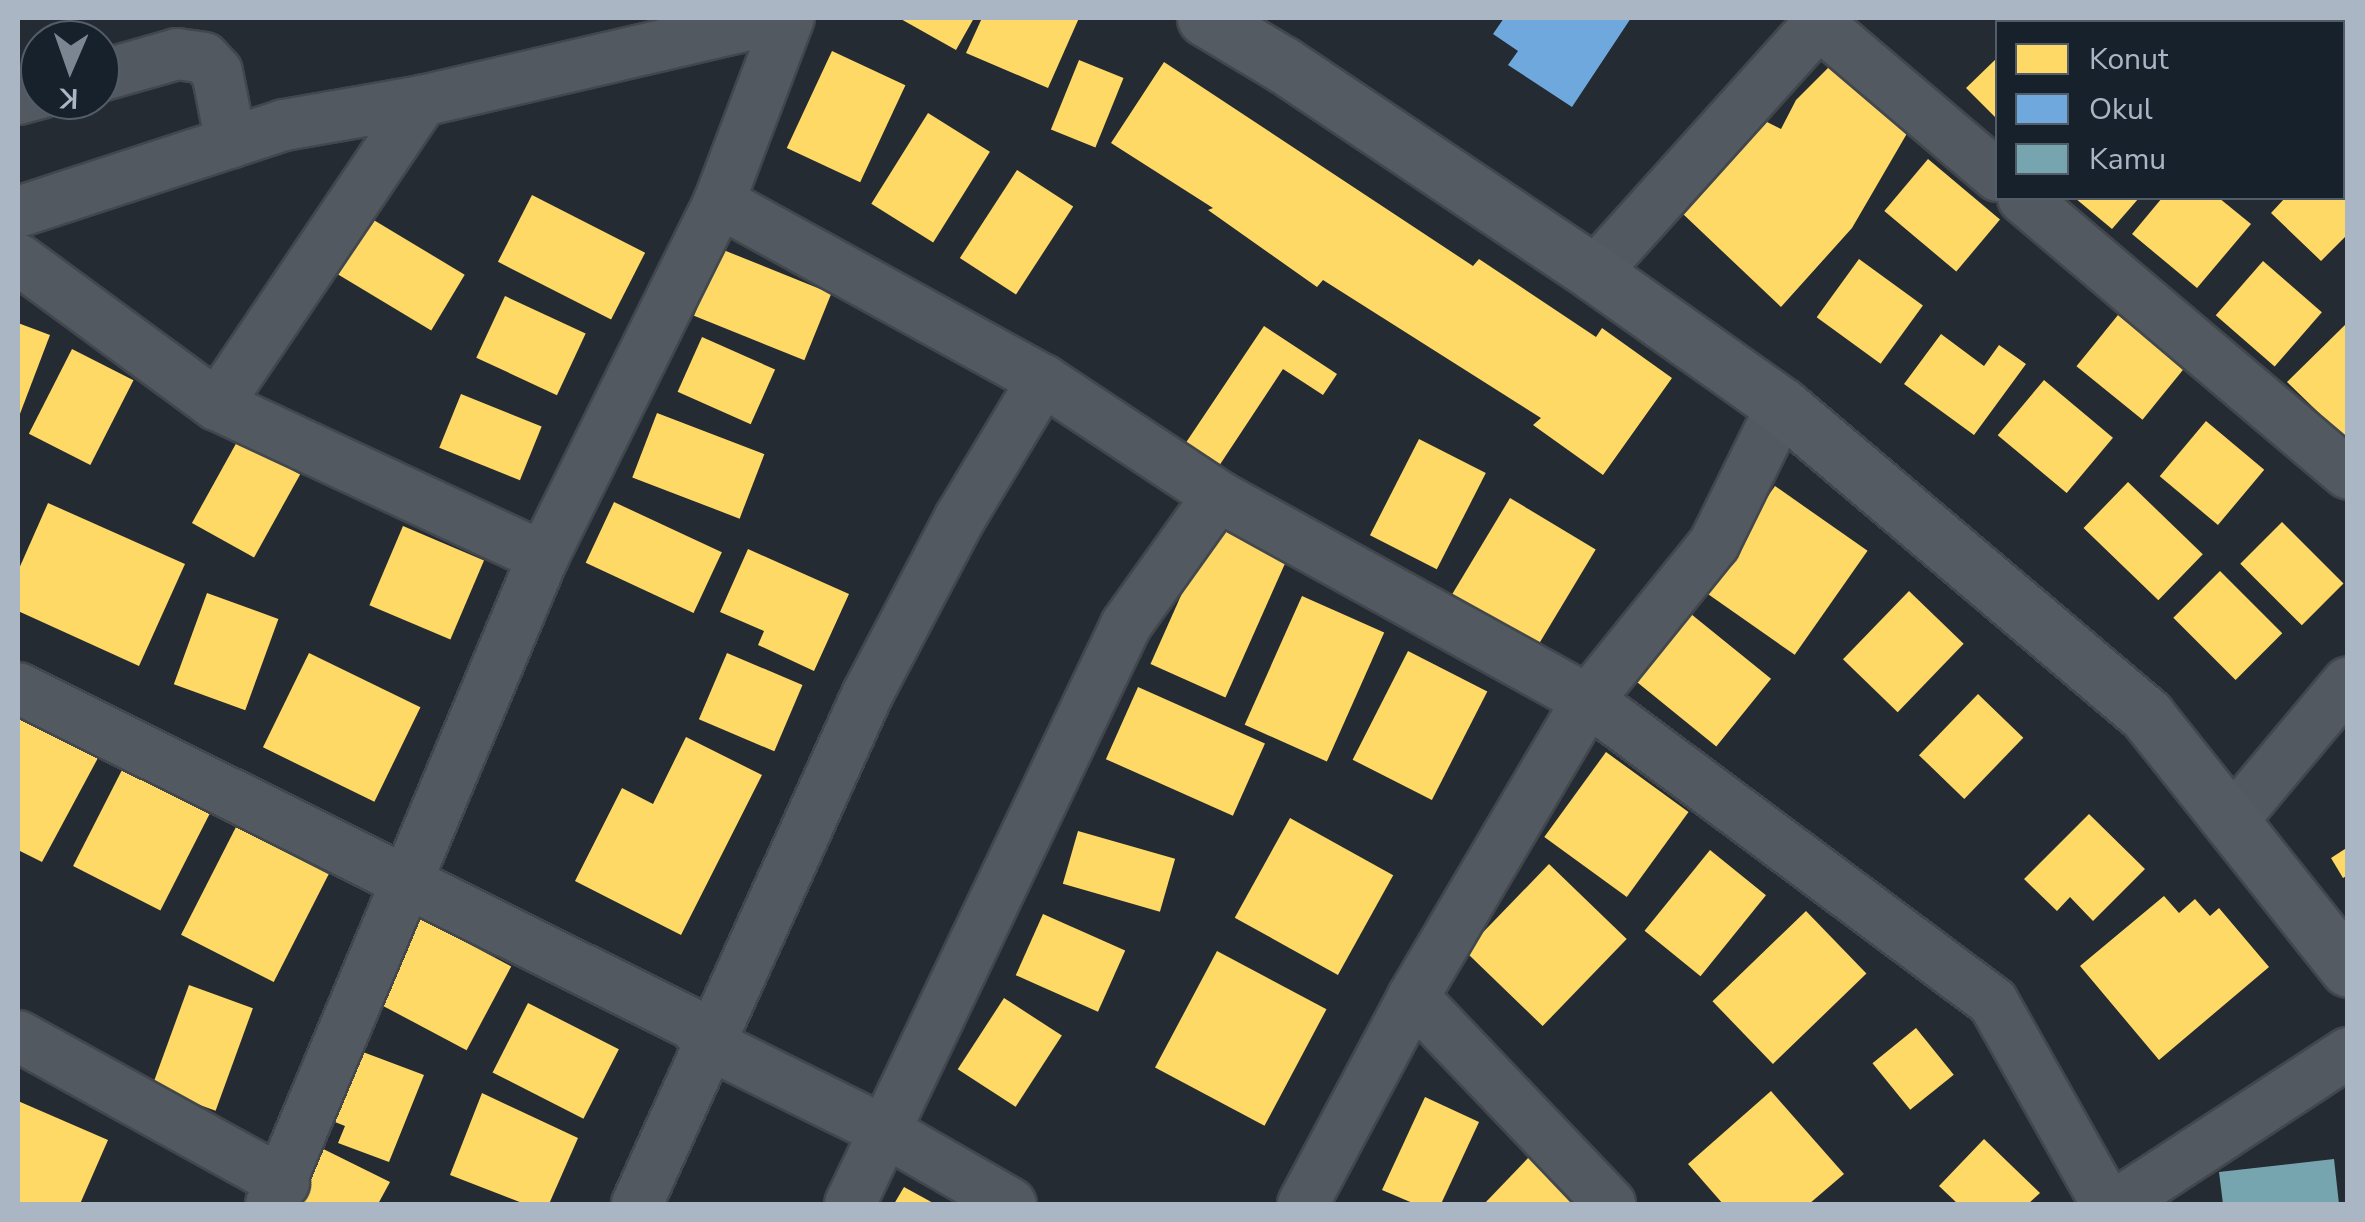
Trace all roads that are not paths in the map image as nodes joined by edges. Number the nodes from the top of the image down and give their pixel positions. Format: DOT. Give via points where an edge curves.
graph roads {
  1 [pos="780,18"];
  2 [pos="789,18"];
  3 [pos="1205,18"];
  4 [pos="1821,20"];
  5 [pos="120,70"];
  6 [pos="422,101"];
  7 [pos="230,143"];
  8 [pos="1995,173"];
  9 [pos="2025,200"];
  10 [pos="719,202"];
  11 [pos="18,212"];
  12 [pos="18,260"];
  13 [pos="1594,273"];
  14 [pos="1042,380"];
  15 [pos="217,406"];
  16 [pos="1782,406"];
  17 [pos="2348,474"];
  18 [pos="1218,496"];
  19 [pos="543,558"];
  20 [pos="2348,682"];
  21 [pos="18,688"];
  22 [pos="1588,700"];
  23 [pos="2232,822"];
  24 [pos="410,883"];
  25 [pos="2348,969"];
  26 [pos="1413,997"];
  27 [pos="18,1036"];
  28 [pos="711,1045"];
  29 [pos="2348,1053"];
  30 [pos="886,1132"];
  31 [pos="278,1194"];
  32 [pos="637,1204"];
  33 [pos="850,1204"];
  34 [pos="1011,1204"];
  35 [pos="1303,1204"];
  36 [pos="1610,1204"];
  37 [pos="2107,1204"];
  38 [pos="2116,1204"];
  1 -- 6 [label="street"];
  2 -- 10 [label="street"];
  3 -- 13 [label="main road"];
  4 -- 8 [label="street"];
  4 -- 13 [label="street"];
  5 -- 7 [label="street" via="177,54 204,58 217,72"];
  6 -- 7 [label="street" via="284,125"];
  6 -- 15 [label="street"];
  7 -- 11 [label="street"];
  9 -- 17 [label="street"];
  10 -- 14 [label="street"];
  10 -- 19 [label="street"];
  12 -- 15 [label="street"];
  13 -- 16 [label="main road"];
  14 -- 18 [label="street"];
  14 -- 28 [label="street" via="867,694"];
  15 -- 19 [label="street"];
  16 -- 22 [label="street" via="1714,544"];
  16 -- 23 [label="main road" via="2148,716"];
  18 -- 22 [label="street"];
  18 -- 30 [label="street" via="1126,624"];
  19 -- 24 [label="street"];
  20 -- 23 [label="street"];
  21 -- 24 [label="street"];
  22 -- 26 [label="street"];
  22 -- 37 [label="street" via="1993,1002"];
  23 -- 25 [label="main road"];
  24 -- 28 [label="street" via="692,1024"];
  24 -- 31 [label="street"];
  26 -- 35 [label="street"];
  26 -- 36 [label="street"];
  27 -- 31 [label="street"];
  28 -- 30 [label="street"];
  28 -- 32 [label="street"];
  29 -- 38 [label="street"];
  30 -- 33 [label="street"];
  30 -- 34 [label="street"];
}
